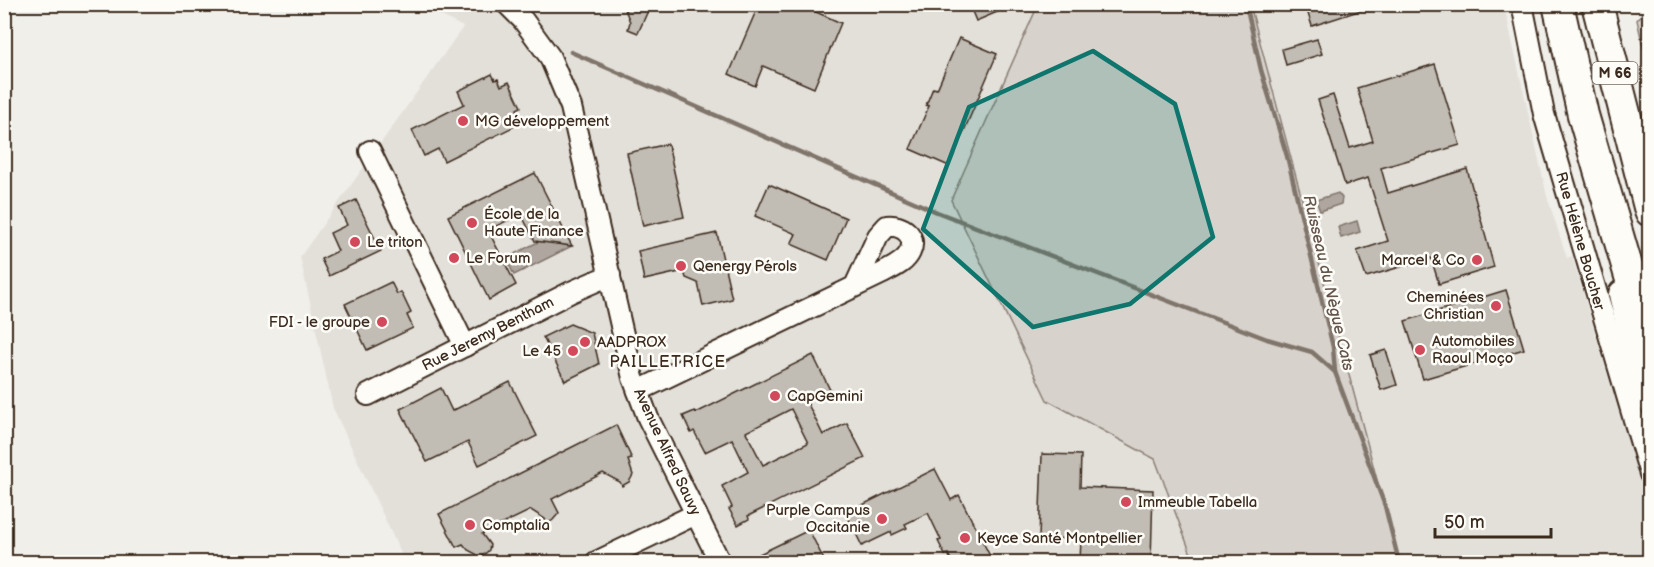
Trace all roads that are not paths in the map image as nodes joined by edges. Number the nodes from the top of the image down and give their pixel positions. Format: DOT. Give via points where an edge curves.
graph roads {
  1 [pos="507,4"];
  2 [pos="1522,4"];
  3 [pos="1558,4"];
  4 [pos="1597,4"];
  5 [pos="527,12"];
  6 [pos="1583,115"];
  7 [pos="1633,141"];
  8 [pos="370,151"];
  9 [pos="1650,185"];
  10 [pos="1650,211"];
  11 [pos="610,275"];
  12 [pos="855,286"];
  13 [pos="1650,345"];
  14 [pos="465,346"];
  15 [pos="638,391"];
  16 [pos="368,395"];
  17 [pos="1650,400"];
  18 [pos="1650,474"];
  19 [pos="696,514"];
  20 [pos="596,562"];
  21 [pos="720,562"];
  1 -- 5 [label="street, Avenue Alfred Sauvy"];
  2 -- 18 [label="street, Rue Hélène Boucher" via="1544,114"];
  3 -- 6 [label="highway, M 66"];
  4 -- 7 [label="highway, M 66"];
  5 -- 11 [label="street, Avenue Alfred Sauvy" via="571,107"];
  6 -- 13 [label="highway, M 66"];
  6 -- 17 [label="main road, M 66" via="1634,347"];
  7 -- 9 [label="main road, M 66"];
  7 -- 10 [label="highway, M 66"];
  8 -- 14 [label="street"];
  11 -- 14 [label="street, Rue Jeremy Bentham"];
  11 -- 15 [label="street, Avenue Alfred Sauvy"];
  12 -- 15 [label="street"];
  14 -- 16 [label="street, Rue Jeremy Bentham"];
  15 -- 19 [label="street, Avenue Alfred Sauvy"];
  19 -- 20 [label="street"];
  19 -- 21 [label="street, Avenue Alfred Sauvy"];
}
